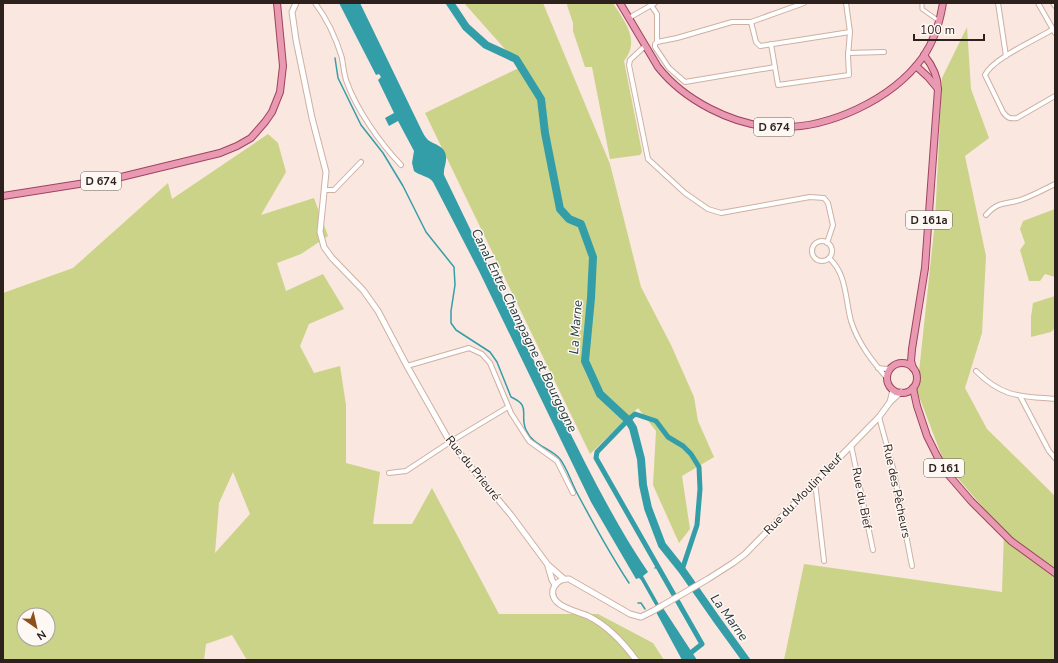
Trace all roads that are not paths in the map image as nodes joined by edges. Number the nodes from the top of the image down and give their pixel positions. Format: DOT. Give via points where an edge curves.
graph roads {
  1 [pos="277,3"];
  2 [pos="296,3"];
  3 [pos="315,3"];
  4 [pos="620,3"];
  5 [pos="804,3"];
  6 [pos="846,3"];
  7 [pos="922,3"];
  8 [pos="943,3"];
  9 [pos="998,3"];
  10 [pos="1038,3"];
  11 [pos="1053,3"];
  12 [pos="653,4"];
  13 [pos="646,5"];
  14 [pos="1055,6"];
  15 [pos="629,18"];
  16 [pos="939,21"];
  17 [pos="751,22"];
  18 [pos="1054,30"];
  19 [pos="850,32"];
  20 [pos="657,42"];
  21 [pos="771,44"];
  22 [pos="645,46"];
  23 [pos="884,52"];
  24 [pos="848,53"];
  25 [pos="924,55"];
  26 [pos="1006,56"];
  27 [pos="916,66"];
  28 [pos="775,67"];
  29 [pos="938,89"];
  30 [pos="1055,96"];
  31 [pos="361,162"];
  32 [pos="401,165"];
  33 [pos="1055,184"];
  34 [pos="325,190"];
  35 [pos="3,196"];
  36 [pos="986,215"];
  37 [pos="827,242"];
  38 [pos="829,258"];
  39 [pos="912,349"];
  40 [pos="902,363"];
  41 [pos="407,366"];
  42 [pos="878,368"];
  43 [pos="891,368"];
  44 [pos="912,368"];
  45 [pos="976,371"];
  46 [pos="887,378"];
  47 [pos="913,388"];
  48 [pos="893,390"];
  49 [pos="904,392"];
  50 [pos="1020,396"];
  51 [pos="1055,400"];
  52 [pos="890,402"];
  53 [pos="917,406"];
  54 [pos="508,407"];
  55 [pos="879,417"];
  56 [pos="450,442"];
  57 [pos="851,445"];
  58 [pos="1055,458"];
  59 [pos="389,474"];
  60 [pos="814,482"];
  61 [pos="573,492"];
  62 [pos="873,550"];
  63 [pos="824,561"];
  64 [pos="548,566"];
  65 [pos="912,566"];
  66 [pos="1055,573"];
  67 [pos="564,579"];
  68 [pos="555,585"];
  69 [pos="679,596"];
  70 [pos="636,660"];
  1 -- 35 [label="main road, D 674" via="283,66 280,92 265,122 251,138 220,153 118,178"];
  2 -- 34 [label="street, Rue du Prieuré" via="292,12 293,22 312,118 326,172"];
  3 -- 32 [label="street" via="338,44 346,79 354,98 383,143"];
  4 -- 15 [label="main road, D 674"];
  5 -- 17 [label="street"];
  6 -- 19 [label="street"];
  7 -- 16 [label="street" via="922,9"];
  8 -- 16 [label="main road, D 674"];
  9 -- 26 [label="street"];
  10 -- 18 [label="street"];
  11 -- 14 [label="street"];
  12 -- 13 [label="street"];
  12 -- 20 [label="street" via="657,14"];
  13 -- 15 [label="street"];
  15 -- 22 [label="main road, D 674"];
  16 -- 25 [label="main road, D 674" via="936,33"];
  17 -- 20 [label="street" via="732,22"];
  17 -- 21 [label="street" via="756,42 760,46"];
  18 -- 26 [label="street"];
  19 -- 21 [label="street"];
  19 -- 24 [label="street"];
  20 -- 28 [label="street" via="654,44 655,47 669,68 685,82"];
  21 -- 28 [label="street"];
  22 -- 27 [label="main road, D 674" via="664,75 709,108 734,119 773,127 809,124 851,111 877,98"];
  22 -- 37 [label="street" via="630,60 629,65 648,159 685,192 708,209 721,213 810,197 824,198 828,203 833,225"];
  23 -- 24 [label="street"];
  24 -- 28 [label="street" via="849,74 778,85"];
  25 -- 27 [label="main road, D 674"];
  25 -- 29 [label="main road, D 161a" via="935,72"];
  26 -- 30 [label="street" via="990,66 984,75 1006,117 1017,118"];
  27 -- 29 [label="main road"];
  29 -- 39 [label="main road, D 161a" via="925,268"];
  31 -- 34 [label="street" via="334,190"];
  33 -- 36 [label="street" via="1021,200 996,206"];
  34 -- 41 [label="street, Rue du Prieuré" via="320,232 324,247 375,305"];
  37 -- 38 [label="street" via="832,250"];
  37 -- 38 [label="street" via="817,242 812,252 814,258 820,261"];
  38 -- 42 [label="street" via="834,262 843,280 858,338"];
  39 -- 40 [label="main road, D 161a"];
  39 -- 44 [label="main road, D 161a"];
  40 -- 43 [label="main road"];
  40 -- 44 [label="main road"];
  41 -- 54 [label="street" via="469,348 482,354 490,363"];
  41 -- 56 [label="street, Rue du Prieuré"];
  42 -- 43 [label="street"];
  42 -- 46 [label="street"];
  43 -- 46 [label="main road"];
  44 -- 47 [label="main road" via="916,376"];
  45 -- 50 [label="street" via="996,388"];
  46 -- 48 [label="main road"];
  47 -- 49 [label="main road"];
  47 -- 53 [label="main road, D 161"];
  48 -- 49 [label="main road"];
  48 -- 52 [label="street, Rue du Moulin Neuf"];
  49 -- 52 [label="street, Rue du Moulin Neuf"];
  49 -- 53 [label="main road"];
  50 -- 51 [label="street"];
  50 -- 58 [label="street"];
  52 -- 55 [label="street, Rue du Moulin Neuf"];
  53 -- 66 [label="main road, D 161" via="937,456 958,487 1011,541"];
  54 -- 56 [label="street"];
  54 -- 61 [label="street" via="529,441 557,461"];
  55 -- 57 [label="street, Rue du Moulin Neuf"];
  55 -- 65 [label="street, Rue des Pêcheurs" via="893,468"];
  56 -- 59 [label="street" via="406,471"];
  56 -- 64 [label="street, Rue du Prieuré" via="511,515"];
  57 -- 60 [label="street, Rue du Moulin Neuf"];
  57 -- 62 [label="street, Rue du Bief"];
  60 -- 63 [label="street"];
  60 -- 69 [label="street, Rue du Moulin Neuf" via="745,554"];
  64 -- 67 [label="street, Rue du Prieuré"];
  64 -- 68 [label="street, Rue du Prieuré"];
  67 -- 68 [label="street"];
  67 -- 69 [label="street, Rue du Prieuré" via="575,582 630,614 641,617"];
  68 -- 70 [label="street, Rue du Prieuré" via="552,595 556,601 596,620 619,639"];
}
